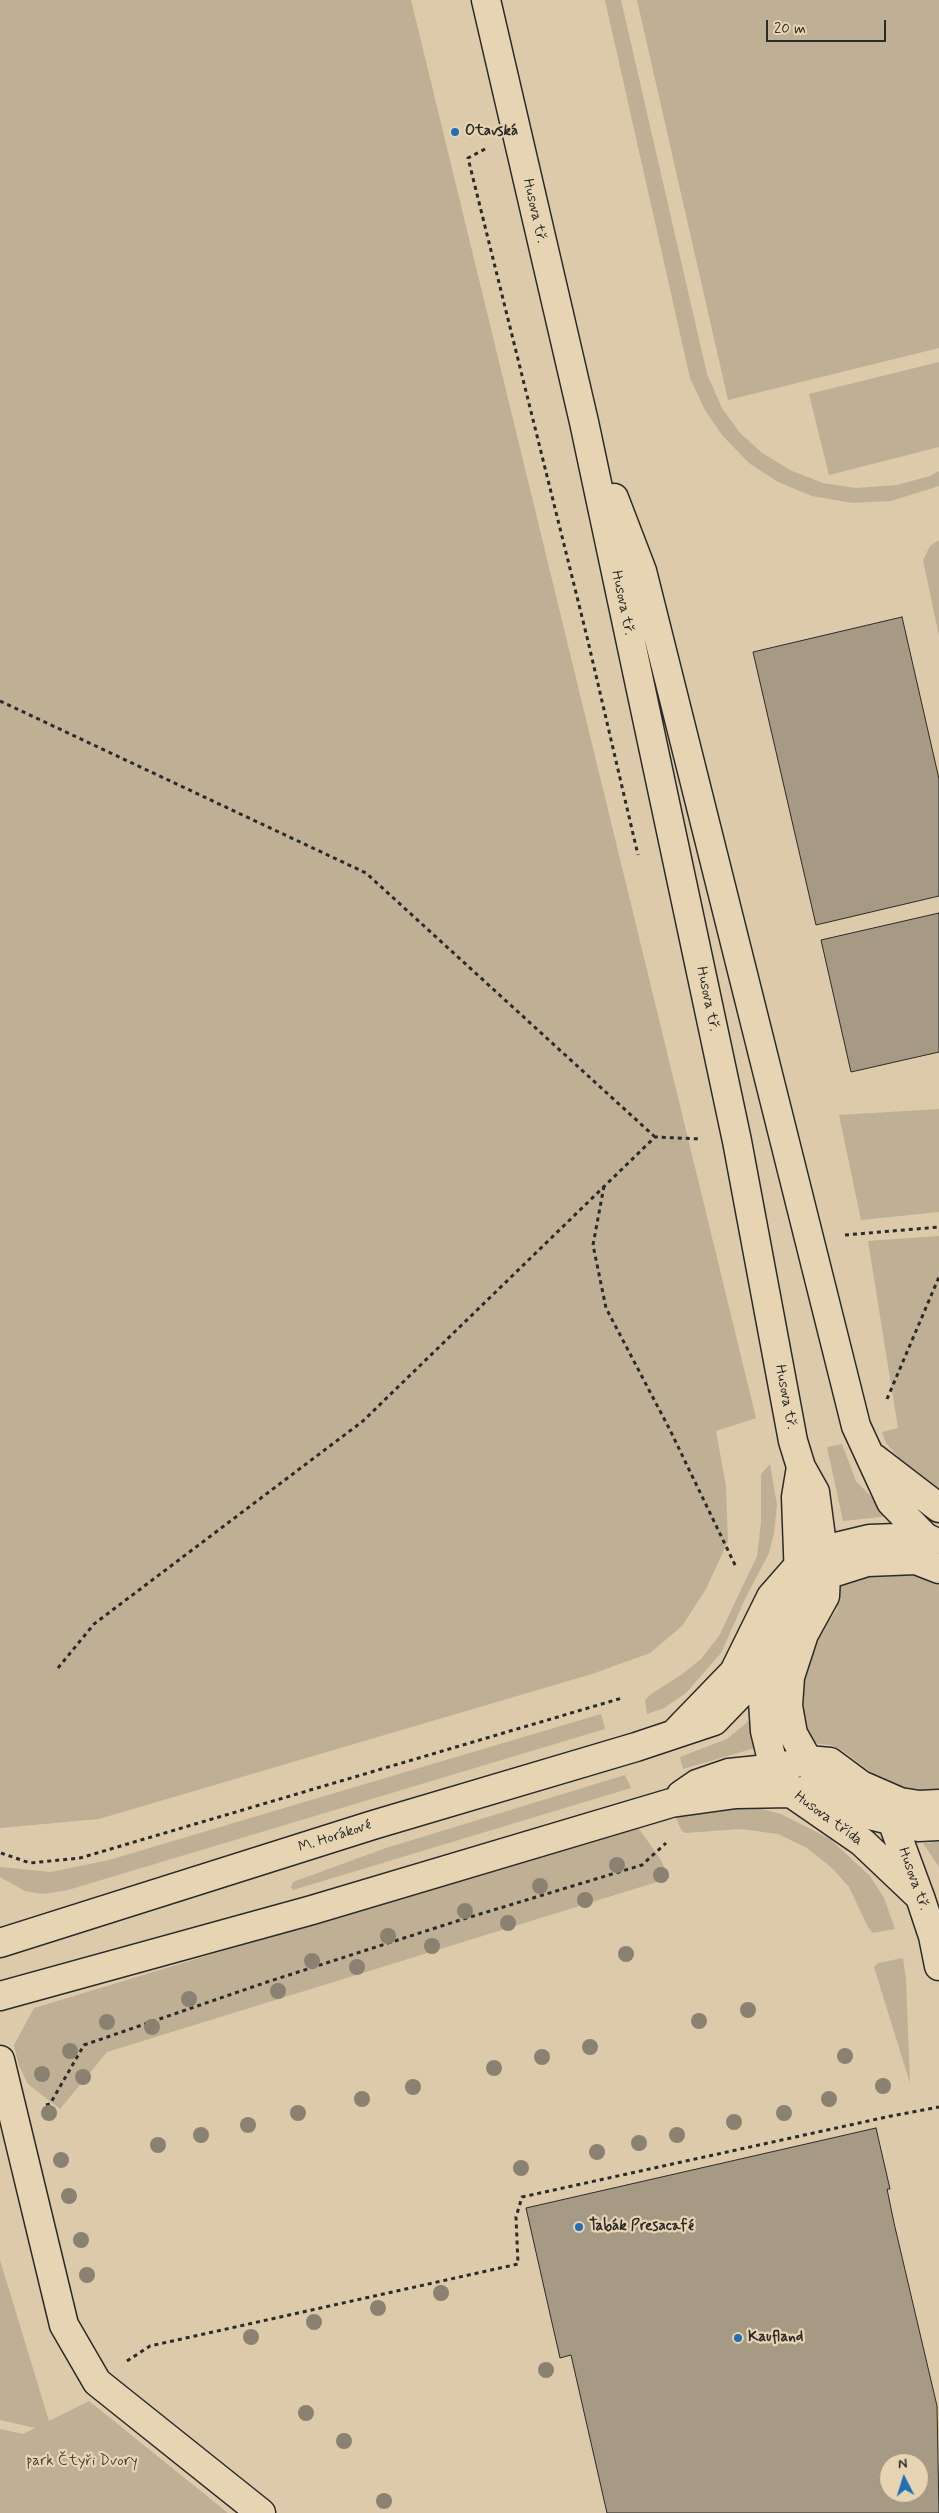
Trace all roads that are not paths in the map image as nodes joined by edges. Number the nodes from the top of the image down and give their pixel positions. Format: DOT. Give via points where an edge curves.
graph roads {
  1 [pos="486,0"];
  2 [pos="584,422"];
  3 [pos="871,1455"];
  4 [pos="801,1467"];
  5 [pos="939,1508"];
  6 [pos="932,1540"];
  7 [pos="825,1562"];
  8 [pos="799,1564"];
  9 [pos="939,1569"];
  10 [pos="798,1596"];
  11 [pos="769,1664"];
  12 [pos="672,1736"];
  13 [pos="808,1760"];
  14 [pos="777,1768"];
  15 [pos="823,1787"];
  16 [pos="791,1793"];
  17 [pos="939,1804"];
  18 [pos="662,1806"];
  19 [pos="892,1821"];
  20 [pos="939,1826"];
  21 [pos="920,1897"];
  22 [pos="0,1943"];
  23 [pos="939,1966"];
  24 [pos="0,1996"];
  25 [pos="0,2060"];
  26 [pos="261,2513"];
  1 -- 2 [label="street, Husova tř."];
  2 -- 3 [label="street, Husova tř." via="642,571 856,1426"];
  2 -- 4 [label="street, Husova tř." via="737,1141 793,1441"];
  3 -- 5 [label="street"];
  3 -- 6 [label="street, Husova tř." via="891,1502"];
  4 -- 7 [label="street, Husova tř." via="815,1492"];
  4 -- 8 [label="street" via="796,1497"];
  6 -- 7 [label="street" via="869,1539"];
  7 -- 8 [label="street"];
  7 -- 9 [label="street" via="916,1560"];
  7 -- 10 [label="street"];
  7 -- 13 [label="street, Husova třída" via="824,1596 804,1634 790,1677 788,1706 793,1734"];
  8 -- 10 [label="street"];
  8 -- 12 [label="street" via="771,1597 734,1672"];
  10 -- 11 [label="street, Husova třída" via="785,1615"];
  11 -- 12 [label="street, M. Horákové" via="714,1720"];
  11 -- 14 [label="street, Husova třída" via="763,1701 765,1731"];
  12 -- 22 [label="street, M. Horákové" via="372,1825"];
  13 -- 14 [label="street"];
  13 -- 15 [label="street, Husova třída"];
  13 -- 17 [label="street" via="830,1762 861,1785 900,1802"];
  14 -- 16 [label="street, Husova třída"];
  14 -- 18 [label="street" via="729,1773 697,1784"];
  15 -- 16 [label="street"];
  15 -- 19 [label="street" via="865,1814"];
  16 -- 18 [label="street" via="736,1794"];
  16 -- 21 [label="street, Husova třída" via="862,1842"];
  18 -- 24 [label="street" via="312,1910"];
  19 -- 20 [label="street" via="918,1827"];
  19 -- 21 [label="street, Husova tř."];
  21 -- 23 [label="street, Husova tř."];
  25 -- 26 [label="street" via="64,2325 97,2382"];
}
